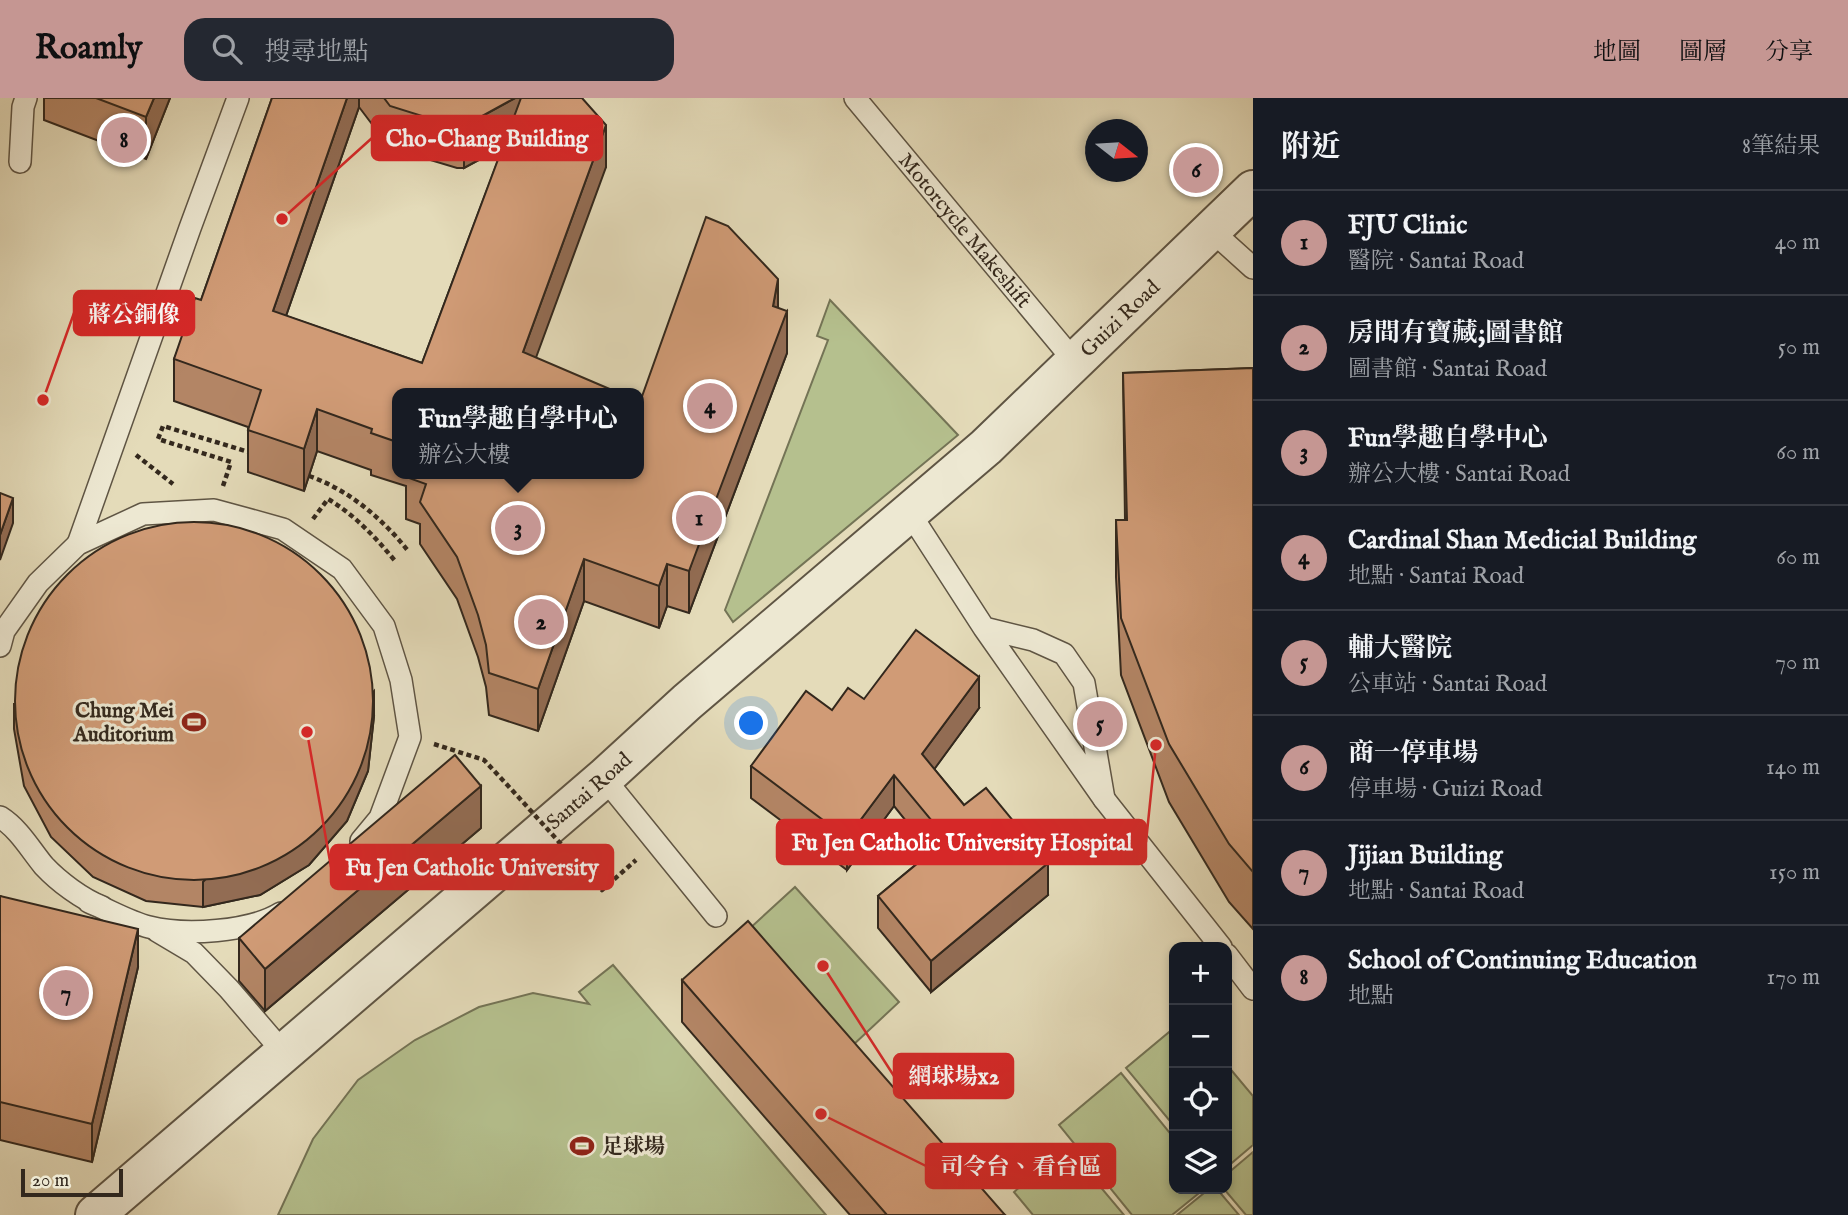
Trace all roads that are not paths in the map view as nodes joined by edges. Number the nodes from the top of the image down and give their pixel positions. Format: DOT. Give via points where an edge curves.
graph roads {
  1 [pos="26,98"];
  2 [pos="238,98"];
  3 [pos="855,98"];
  4 [pos="20,162"];
  5 [pos="1253,190"];
  6 [pos="1212,230"];
  7 [pos="1253,268"];
  8 [pos="1074,362"];
  9 [pos="986,447"];
  10 [pos="909,512"];
  11 [pos="78,544"];
  12 [pos="984,628"];
  13 [pos="1,637"];
  14 [pos="604,778"];
  15 [pos="0,798"];
  16 [pos="1104,799"];
  17 [pos="5,820"];
  18 [pos="349,856"];
  19 [pos="303,899"];
  20 [pos="716,916"];
  21 [pos="150,927"];
  22 [pos="1217,942"];
  23 [pos="1232,962"];
  24 [pos="1253,989"];
  25 [pos="283,1052"];
  26 [pos="95,1215"];
  1 -- 4 [label="lane"];
  2 -- 11 [label="lane" via="165,271"];
  3 -- 8 [label="lane, Motorcycle Makeshift"];
  5 -- 6 [label="street, Guizi Road"];
  6 -- 7 [label="lane"];
  6 -- 8 [label="street, Guizi Road"];
  8 -- 9 [label="street, Guizi Road"];
  9 -- 10 [label="street, Santai Road"];
  10 -- 12 [label="lane"];
  10 -- 14 [label="street, Santai Road"];
  11 -- 13 [label="lane" via="38,583"];
  11 -- 18 [label="lane" via="143,514 214,510 283,529 342,569 384,626 401,680 410,737 380,818"];
  12 -- 16 [label="lane"];
  12 -- 16 [label="lane" via="1034,640 1065,654 1084,683"];
  14 -- 20 [label="lane"];
  14 -- 25 [label="street, Santai Road"];
  15 -- 17 [label="lane"];
  16 -- 22 [label="lane"];
  17 -- 21 [label="lane" via="46,868 89,902"];
  19 -- 21 [label="lane" via="267,921 209,932"];
  21 -- 25 [label="lane" via="194,953"];
  23 -- 24 [label="lane"];
  25 -- 26 [label="street, Santai Road"];
}
